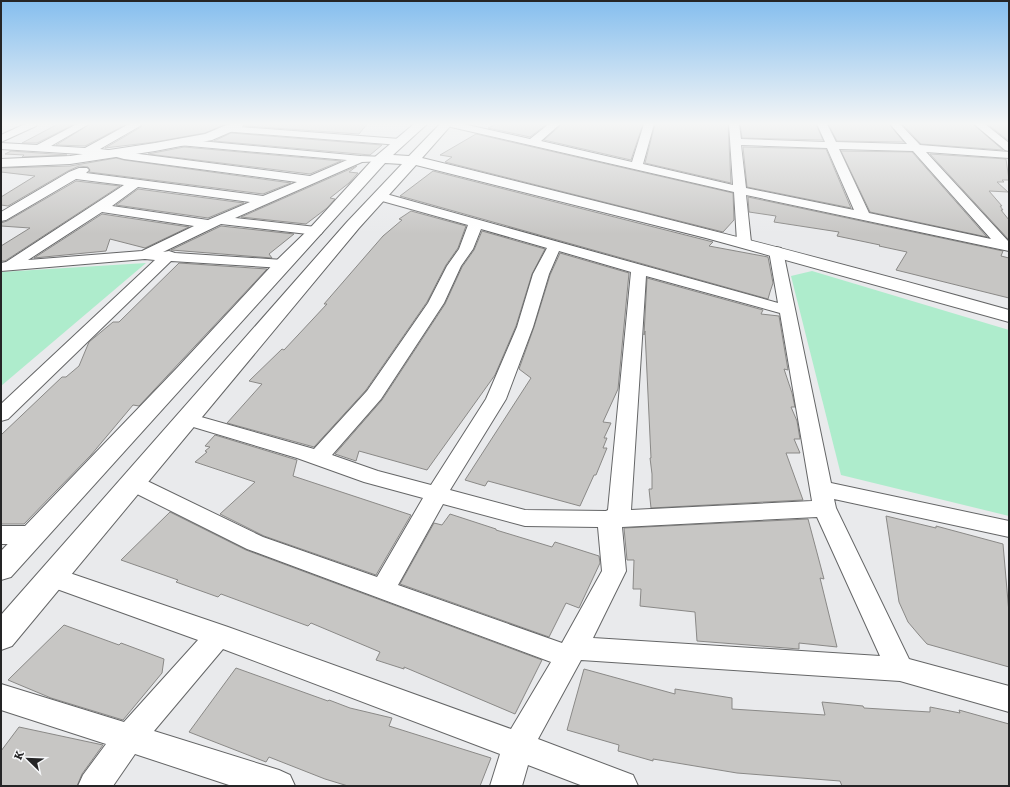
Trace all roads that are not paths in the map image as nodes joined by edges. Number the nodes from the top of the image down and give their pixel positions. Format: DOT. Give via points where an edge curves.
graph roads {
  1 [pos="412,160"];
  2 [pos="53,161"];
  3 [pos="100,161"];
  4 [pos="161,161"];
  5 [pos="356,161"];
  6 [pos="379,161"];
  7 [pos="415,161"];
  8 [pos="609,161"];
  9 [pos="638,161"];
  10 [pos="737,161"];
  11 [pos="839,161"];
  12 [pos="930,161"];
  13 [pos="1,163"];
  14 [pos="636,167"];
  15 [pos="73,176"];
  16 [pos="310,180"];
  17 [pos="134,184"];
  18 [pos="740,190"];
  19 [pos="379,196"];
  20 [pos="265,200"];
  21 [pos="100,208"];
  22 [pos="863,215"];
  23 [pos="1,217"];
  24 [pos="214,222"];
  25 [pos="476,223"];
  26 [pos="316,230"];
  27 [pos="744,242"];
  28 [pos="555,245"];
  29 [pos="1007,246"];
  30 [pos="776,251"];
  31 [pos="145,254"];
  32 [pos="169,256"];
  33 [pos="283,264"];
  34 [pos="5,266"];
  35 [pos="639,270"];
  36 [pos="787,310"];
  37 [pos="1009,316"];
  38 [pos="1,415"];
  39 [pos="187,419"];
  40 [pos="318,458"];
  41 [pos="133,483"];
  42 [pos="436,494"];
  43 [pos="823,498"];
  44 [pos="614,518"];
  45 [pos="1009,529"];
  46 [pos="1,535"];
  47 [pos="32,535"];
  48 [pos="1,569"];
  49 [pos="52,577"];
  50 [pos="382,590"];
  51 [pos="219,635"];
  52 [pos="1,638"];
  53 [pos="571,653"];
  54 [pos="900,669"];
  55 [pos="1,698"];
  56 [pos="1009,699"];
  57 [pos="128,739"];
  58 [pos="518,746"];
  59 [pos="94,786"];
  60 [pos="279,786"];
  61 [pos="506,786"];
  62 [pos="622,786"];
  1 -- 19 [label="main road"];
  2 -- 13 [label="main road"];
  3 -- 15 [label="street"];
  4 -- 16 [label="street"];
  5 -- 16 [label="street"];
  6 -- 26 [label="main road"];
  7 -- 27 [label="main road"];
  8 -- 14 [label="street"];
  9 -- 14 [label="street"];
  10 -- 18 [label="street"];
  11 -- 22 [label="street"];
  12 -- 29 [label="street"];
  14 -- 18 [label="street"];
  15 -- 17 [label="street"];
  15 -- 23 [label="street"];
  16 -- 20 [label="street"];
  17 -- 20 [label="street"];
  17 -- 21 [label="street"];
  18 -- 22 [label="street"];
  18 -- 27 [label="street"];
  19 -- 25 [label="street"];
  19 -- 39 [label="main road"];
  20 -- 24 [label="street"];
  21 -- 24 [label="street"];
  21 -- 34 [label="street"];
  22 -- 29 [label="street"];
  24 -- 26 [label="street"];
  24 -- 31 [label="street"];
  25 -- 28 [label="street"];
  25 -- 40 [label="street" via="466,249 454,266 436,303 379,388"];
  26 -- 33 [label="main road"];
  27 -- 30 [label="main road"];
  28 -- 35 [label="street"];
  28 -- 42 [label="street" via="541,274 525,328 496,400"];
  30 -- 36 [label="street"];
  30 -- 37 [label="main road"];
  31 -- 32 [label="street"];
  31 -- 34 [label="street"];
  32 -- 33 [label="street"];
  32 -- 38 [label="street"];
  33 -- 47 [label="main road" via="185,373"];
  35 -- 36 [label="street"];
  35 -- 44 [label="street"];
  36 -- 43 [label="street"];
  39 -- 40 [label="street"];
  39 -- 41 [label="main road"];
  40 -- 42 [label="street"];
  41 -- 49 [label="main road"];
  41 -- 50 [label="street" via="255,543"];
  42 -- 44 [label="street" via="525,518"];
  42 -- 50 [label="street"];
  43 -- 44 [label="street" via="767,512"];
  43 -- 45 [label="street"];
  43 -- 54 [label="street"];
  44 -- 53 [label="street" via="614,570"];
  46 -- 47 [label="street"];
  47 -- 48 [label="main road"];
  49 -- 51 [label="street"];
  49 -- 52 [label="main road"];
  50 -- 53 [label="street"];
  51 -- 57 [label="street"];
  51 -- 58 [label="street"];
  53 -- 54 [label="street"];
  53 -- 58 [label="street"];
  54 -- 56 [label="street"];
  55 -- 57 [label="street"];
  57 -- 59 [label="street"];
  57 -- 60 [label="street"];
  58 -- 61 [label="street"];
  58 -- 62 [label="street"];
}
